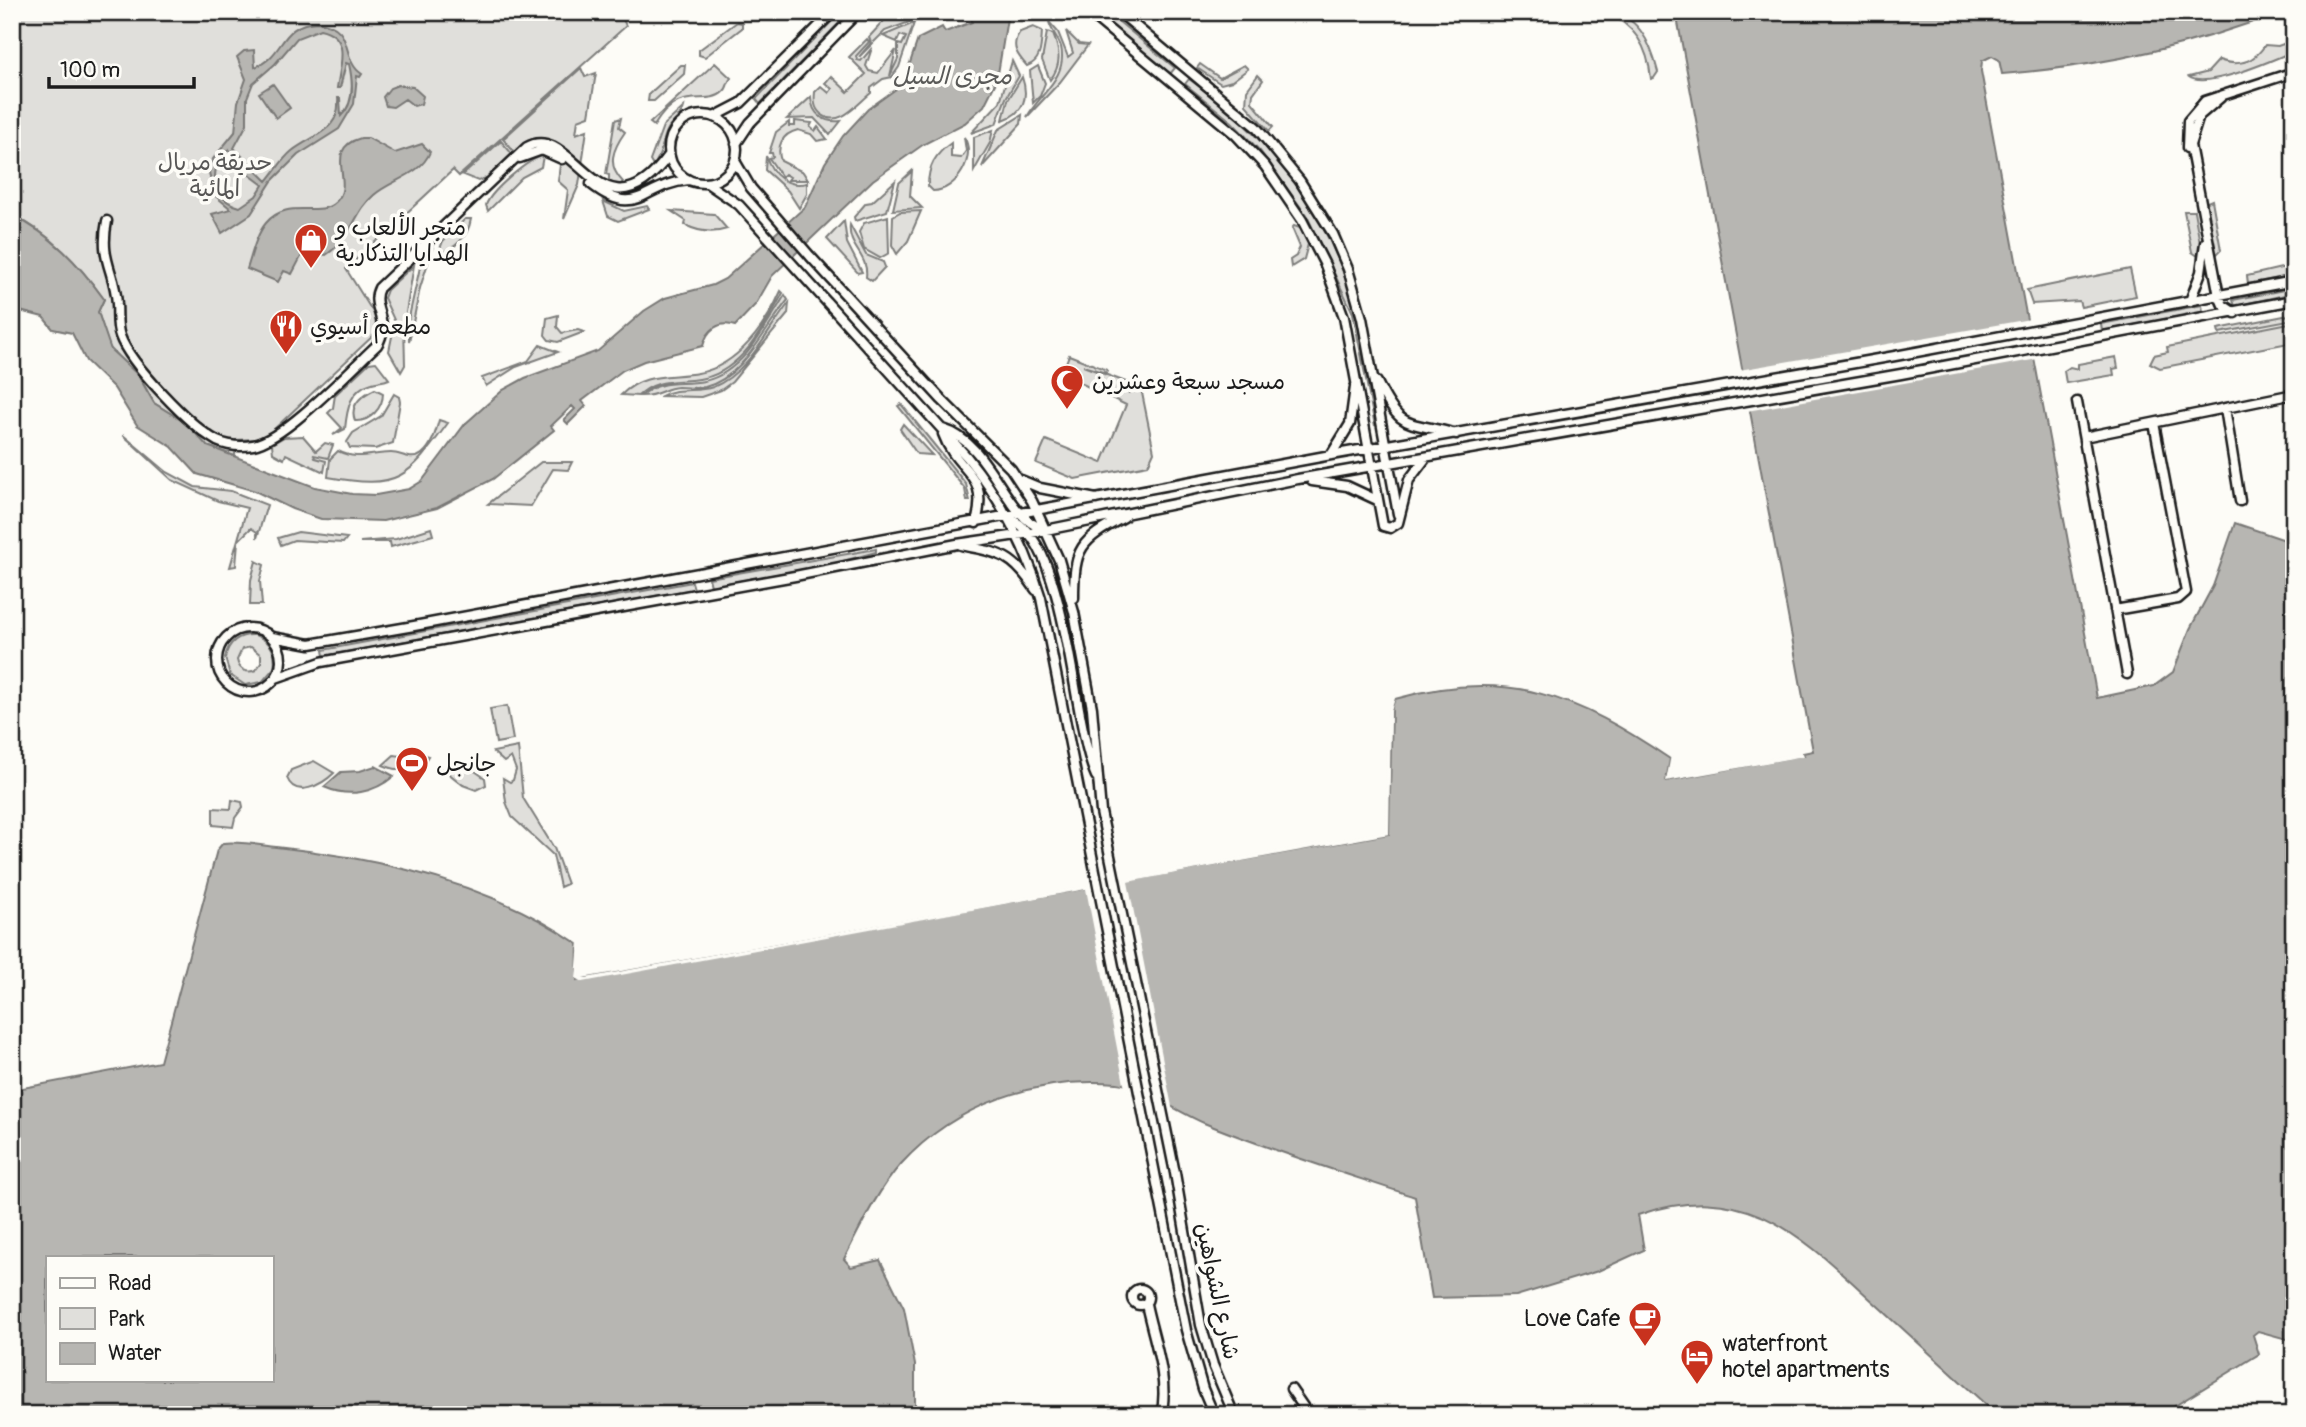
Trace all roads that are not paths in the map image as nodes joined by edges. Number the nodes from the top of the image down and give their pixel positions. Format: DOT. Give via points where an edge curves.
graph roads {
  1 [pos="833,12"];
  2 [pos="858,12"];
  3 [pos="1088,12"];
  4 [pos="1119,12"];
  5 [pos="2294,72"];
  6 [pos="714,117"];
  7 [pos="736,144"];
  8 [pos="555,151"];
  9 [pos="669,155"];
  10 [pos="735,161"];
  11 [pos="689,180"];
  12 [pos="707,183"];
  13 [pos="107,221"];
  14 [pos="2205,229"];
  15 [pos="2294,281"];
  16 [pos="2219,296"];
  17 [pos="2294,300"];
  18 [pos="2190,301"];
  19 [pos="2235,313"];
  20 [pos="1372,371"];
  21 [pos="1356,377"];
  22 [pos="2294,394"];
  23 [pos="2077,402"];
  24 [pos="2225,408"];
  25 [pos="2154,423"];
  26 [pos="942,428"];
  27 [pos="1458,435"];
  28 [pos="2084,437"];
  29 [pos="1385,447"];
  30 [pos="1368,450"];
  31 [pos="1331,455"];
  32 [pos="1428,458"];
  33 [pos="1388,464"];
  34 [pos="1370,467"];
  35 [pos="1017,478"];
  36 [pos="1298,480"];
  37 [pos="1102,500"];
  38 [pos="1377,500"];
  39 [pos="2241,501"];
  40 [pos="1037,512"];
  41 [pos="1131,513"];
  42 [pos="1021,515"];
  43 [pos="1398,516"];
  44 [pos="1007,517"];
  45 [pos="976,523"];
  46 [pos="1045,530"];
  47 [pos="1031,533"];
  48 [pos="1017,535"];
  49 [pos="957,544"];
  50 [pos="1041,598"];
  51 [pos="2115,610"];
  52 [pos="1074,612"];
  53 [pos="272,637"];
  54 [pos="2127,674"];
  55 [pos="276,678"];
  56 [pos="1098,782"];
  57 [pos="1146,1304"];
  58 [pos="1291,1389"];
  59 [pos="1160,1415"];
  60 [pos="1214,1415"];
  61 [pos="1234,1415"];
  62 [pos="1309,1415"];
  1 -- 6 [label="street" via="741,103"];
  2 -- 7 [label="street" via="750,123"];
  3 -- 21 [label="street" via="1220,120 1278,184 1325,265"];
  4 -- 20 [label="street" via="1244,115 1300,181 1349,269"];
  5 -- 14 [label="street" via="2221,97 2206,107 2196,122 2191,157"];
  6 -- 7 [label="street" via="727,125"];
  6 -- 9 [label="street" via="691,117 678,125 670,139"];
  7 -- 10 [label="street"];
  8 -- 9 [label="street" via="612,190 623,190 652,173"];
  8 -- 11 [label="street" via="607,195 625,202"];
  8 -- 13 [label="street" via="531,152 509,166 379,288 376,299 383,328 377,345 276,436 252,446 233,446 208,435 160,394 123,344 104,252"];
  9 -- 11 [label="street" via="676,170"];
  10 -- 12 [label="street" via="727,174"];
  10 -- 35 [label="street" via="751,188 810,256"];
  11 -- 12 [label="street"];
  12 -- 26 [label="street" via="733,200"];
  14 -- 16 [label="street"];
  14 -- 18 [label="street" via="2201,272"];
  15 -- 16 [label="street"];
  16 -- 18 [label="street"];
  16 -- 19 [label="street"];
  17 -- 19 [label="street"];
  18 -- 27 [label="street"];
  19 -- 32 [label="street"];
  20 -- 27 [label="street" via="1389,406 1403,420 1419,428"];
  20 -- 29 [label="street"];
  21 -- 30 [label="street"];
  21 -- 31 [label="street" via="1350,424"];
  22 -- 24 [label="street"];
  23 -- 28 [label="street"];
  24 -- 25 [label="street"];
  24 -- 39 [label="street"];
  25 -- 28 [label="street"];
  25 -- 51 [label="street" via="2186,592 2178,599"];
  26 -- 42 [label="street" via="978,455"];
  26 -- 44 [label="street" via="985,480"];
  26 -- 45 [label="street" via="980,490"];
  27 -- 29 [label="street"];
  28 -- 51 [label="street"];
  29 -- 30 [label="street"];
  29 -- 33 [label="street"];
  30 -- 31 [label="street"];
  30 -- 34 [label="street"];
  31 -- 37 [label="street"];
  32 -- 33 [label="street"];
  32 -- 43 [label="street" via="1411,475"];
  33 -- 34 [label="street"];
  33 -- 43 [label="street"];
  34 -- 36 [label="street"];
  34 -- 38 [label="street"];
  35 -- 37 [label="street" via="1040,488"];
  35 -- 40 [label="street"];
  36 -- 38 [label="street" via="1337,484"];
  36 -- 41 [label="street"];
  37 -- 40 [label="street"];
  38 -- 43 [label="street" via="1383,526 1396,526"];
  40 -- 42 [label="street"];
  40 -- 46 [label="street"];
  41 -- 46 [label="street"];
  41 -- 52 [label="street" via="1081,546 1073,569"];
  42 -- 44 [label="street"];
  42 -- 46 [label="street"];
  44 -- 45 [label="street"];
  44 -- 47 [label="street"];
  44 -- 48 [label="street"];
  45 -- 53 [label="street" via="319,643"];
  46 -- 47 [label="street"];
  46 -- 52 [label="street"];
  47 -- 48 [label="street"];
  47 -- 56 [label="street" via="1053,585 1086,748"];
  48 -- 49 [label="street"];
  48 -- 50 [label="street"];
  49 -- 50 [label="street" via="1008,557"];
  49 -- 55 [label="street" via="312,664"];
  50 -- 60 [label="street, شارع الشواهين" via="1194,1362"];
  51 -- 54 [label="street"];
  52 -- 56 [label="street" via="1092,708"];
  53 -- 55 [label="street" via="282,657"];
  53 -- 55 [label="street" via="255,628 236,631 219,648 217,665 229,685 241,691 267,688"];
  56 -- 61 [label="street, شارع الشواهين" via="1201,1325"];
  57 -- 59 [label="street" via="1161,1376"];
  58 -- 62 [label="street"];
}
